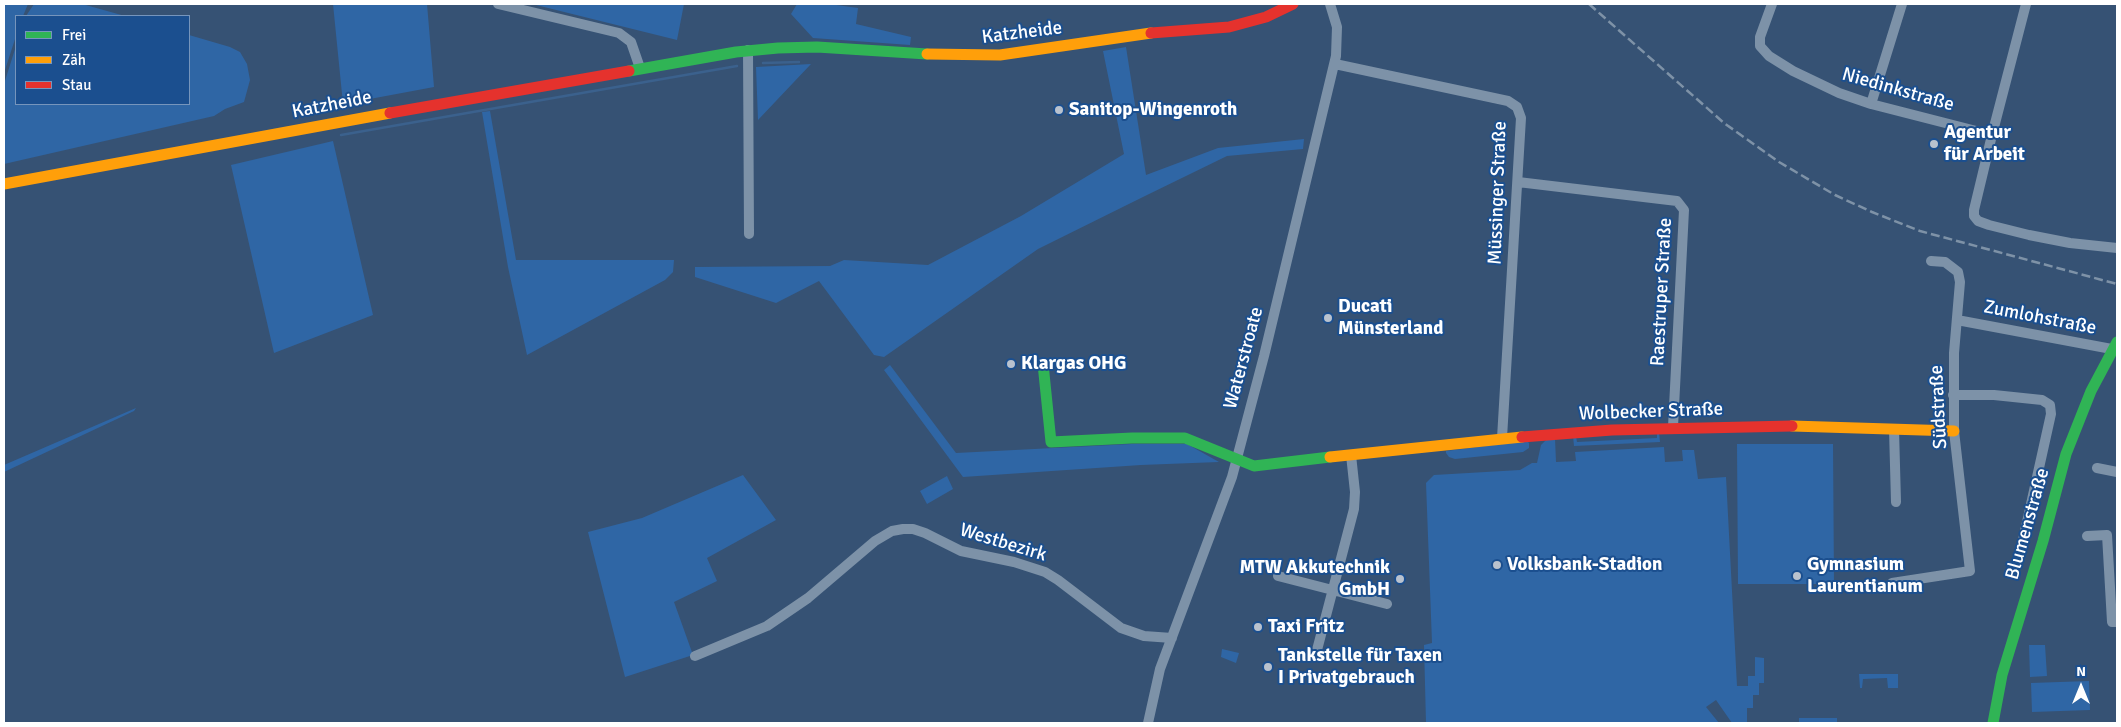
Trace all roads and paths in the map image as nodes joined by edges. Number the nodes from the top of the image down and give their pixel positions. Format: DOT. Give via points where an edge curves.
graph roads {
  1 [pos="498,4"];
  2 [pos="1293,4"];
  3 [pos="1330,4"];
  4 [pos="1772,4"];
  5 [pos="1902,4"];
  6 [pos="2026,4"];
  7 [pos="748,50"];
  8 [pos="1334,64"];
  9 [pos="640,68"];
  10 [pos="1871,104"];
  11 [pos="1992,135"];
  12 [pos="1518,182"];
  13 [pos="4,184"];
  14 [pos="749,234"];
  15 [pos="2117,248"];
  16 [pos="1931,261"];
  17 [pos="1957,320"];
  18 [pos="2116,347"];
  19 [pos="1043,364"];
  20 [pos="1953,395"];
  21 [pos="1673,427"];
  22 [pos="1894,428"];
  23 [pos="1954,431"];
  24 [pos="1502,438"];
  25 [pos="1351,456"];
  26 [pos="1236,460"];
  27 [pos="2097,468"];
  28 [pos="2117,472"];
  29 [pos="1896,502"];
  30 [pos="2087,536"];
  31 [pos="2021,548"];
  32 [pos="1278,576"];
  33 [pos="1892,583"];
  34 [pos="1332,591"];
  35 [pos="1387,604"];
  36 [pos="2117,622"];
  37 [pos="1172,638"];
  38 [pos="1317,650"];
  39 [pos="695,656"];
  40 [pos="1148,723"];
  41 [pos="1993,723"];
  1 -- 9 [label="street" via="619,33 631,42"];
  2 -- 7 [label="street, Katzheide" via="1266,18 1229,27 1134,34 1008,54 946,55 817,47"];
  3 -- 8 [label="street, Waterstroate" via="1337,31"];
  4 -- 10 [label="street, Niedinkstraße" via="1760,37 1760,46 1769,56 1816,82"];
  5 -- 10 [label="street"];
  6 -- 11 [label="street"];
  7 -- 9 [label="street, Katzheide"];
  7 -- 14 [label="street"];
  8 -- 12 [label="street, Müssinger Straße" via="1508,101 1517,108 1521,118"];
  8 -- 26 [label="street, Waterstroate"];
  9 -- 13 [label="street, Katzheide"];
  10 -- 11 [label="street, Niedinkstraße"];
  11 -- 15 [label="street" via="1974,210 1976,219 2029,235"];
  12 -- 21 [label="street, Raestruper Straße" via="1677,201 1684,210"];
  12 -- 24 [label="street, Müssinger Straße"];
  16 -- 17 [label="street, Südstraße" via="1945,262 1958,272"];
  17 -- 18 [label="street, Zumlohstraße"];
  17 -- 20 [label="street, Südstraße"];
  18 -- 41 [label="street, Blumenstraße" via="2088,398 2066,454 2002,675"];
  19 -- 26 [label="street" via="1051,442 1186,438"];
  20 -- 23 [label="street, Südstraße"];
  20 -- 31 [label="street" via="1994,395 2042,400 2050,405"];
  21 -- 22 [label="street, Wolbecker Straße"];
  21 -- 24 [label="street, Wolbecker Straße"];
  22 -- 23 [label="street, Wolbecker Straße"];
  22 -- 29 [label="street"];
  23 -- 33 [label="street, Südstraße" via="1970,571"];
  24 -- 25 [label="street, Wolbecker Straße"];
  25 -- 26 [label="street, Wolbecker Straße" via="1261,466"];
  25 -- 34 [label="street" via="1355,499"];
  26 -- 37 [label="street"];
  27 -- 28 [label="street"];
  30 -- 36 [label="street" via="2107,535 2112,622"];
  32 -- 34 [label="street"];
  34 -- 35 [label="street"];
  34 -- 38 [label="street"];
  37 -- 39 [label="street, Westbezirk" via="1144,636 1121,628 1045,572 961,551 925,533 903,529 875,540 808,598 766,626"];
  37 -- 40 [label="street"];
}
